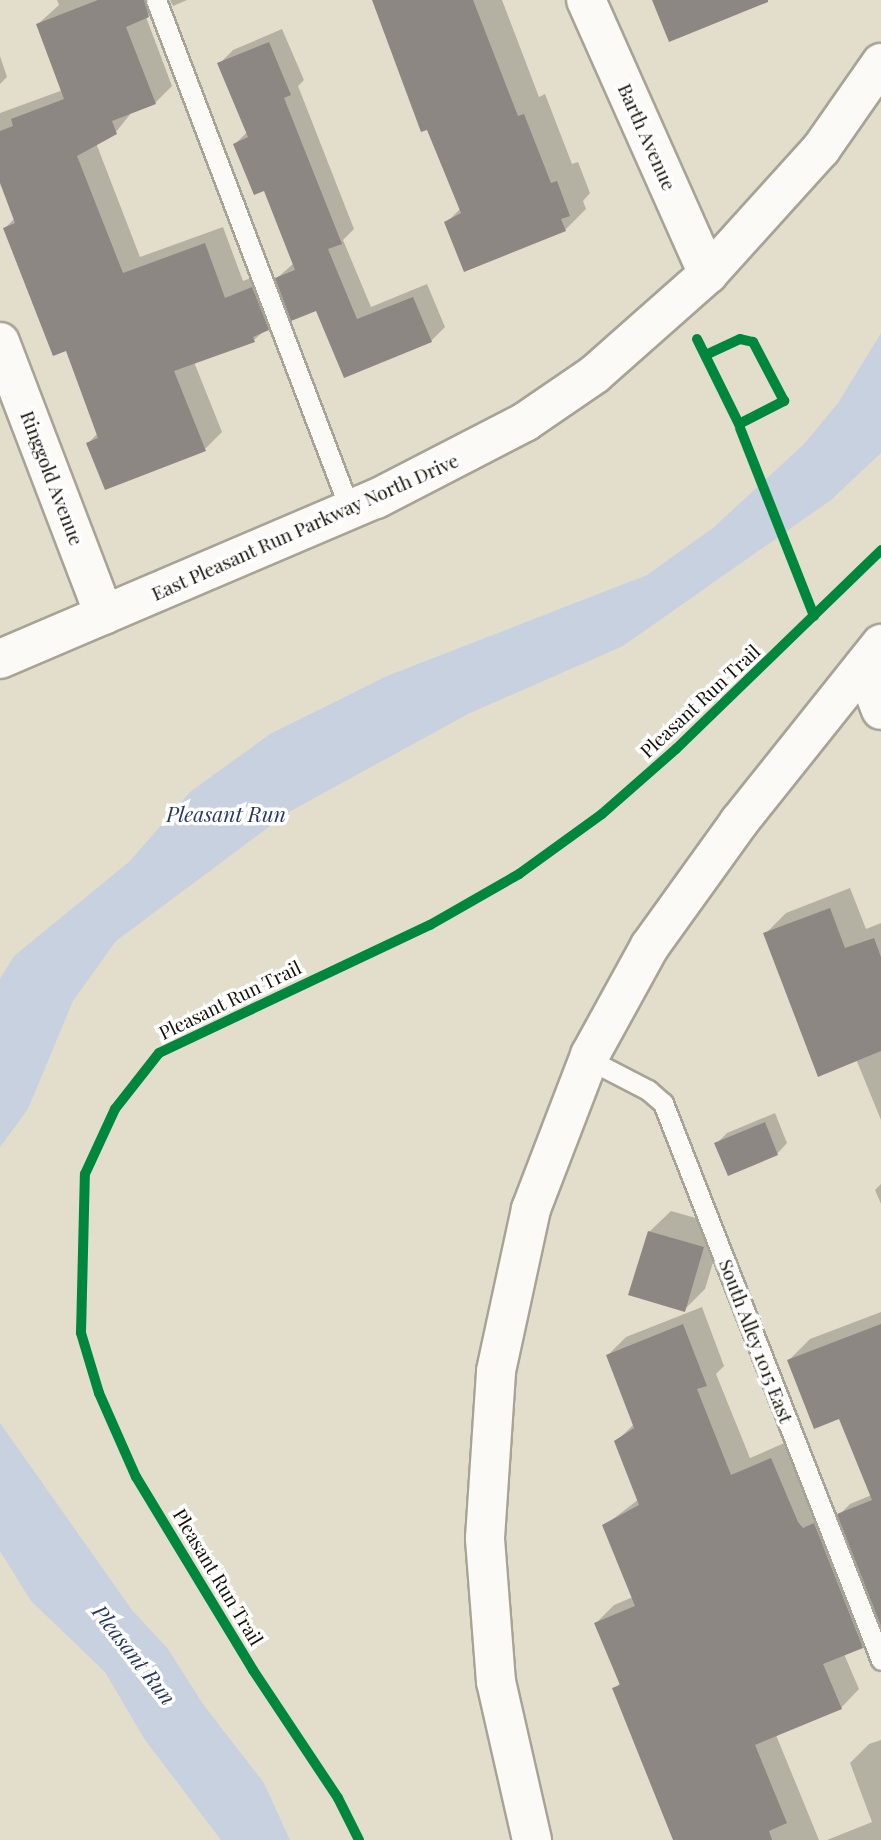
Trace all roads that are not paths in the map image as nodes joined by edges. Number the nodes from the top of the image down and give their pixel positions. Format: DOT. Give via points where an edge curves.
graph roads {
  1 [pos="156,0"];
  2 [pos="586,0"];
  3 [pos="881,63"];
  4 [pos="708,274"];
  5 [pos="0,342"];
  6 [pos="350,510"];
  7 [pos="104,615"];
  8 [pos="872,655"];
  9 [pos="0,659"];
  10 [pos="881,710"];
  11 [pos="588,1059"];
  12 [pos="881,1660"];
  13 [pos="532,1840"];
  1 -- 6 [label="lane"];
  2 -- 4 [label="street, Barth Avenue"];
  3 -- 4 [label="street, East Pleasant Run Parkway North Drive" via="821,149"];
  4 -- 6 [label="street, East Pleasant Run Parkway North Drive" via="606,365 526,422 452,463"];
  5 -- 7 [label="street, Ringgold Avenue"];
  6 -- 7 [label="street, East Pleasant Run Parkway North Drive"];
  7 -- 9 [label="street, East Pleasant Run Parkway North Drive"];
  8 -- 10 [label="street"];
  8 -- 11 [label="street" via="673,909"];
  11 -- 12 [label="lane, South Alley 1015 East" via="648,1090 663,1103"];
  11 -- 13 [label="street" via="541,1176 510,1289 495,1371 488,1454 487,1586 496,1682"];
}
